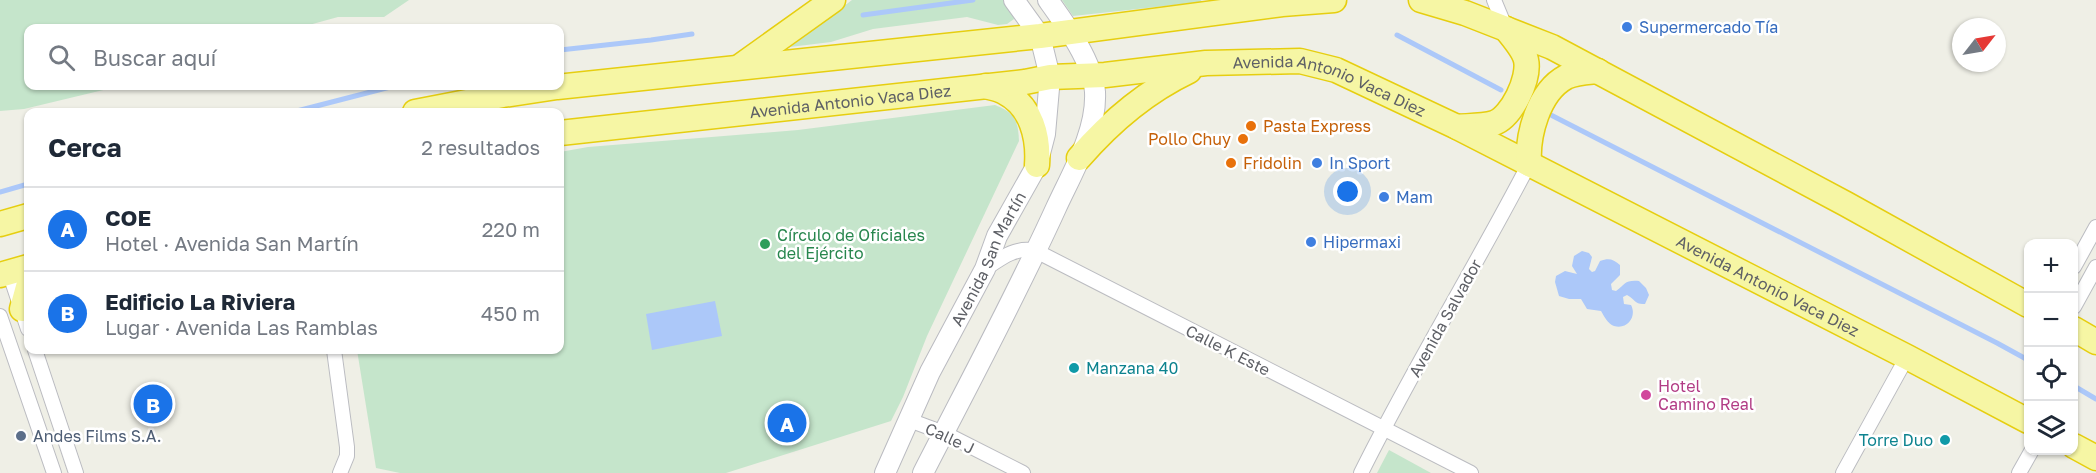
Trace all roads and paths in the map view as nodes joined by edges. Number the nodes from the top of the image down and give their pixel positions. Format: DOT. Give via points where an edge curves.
graph roads {
  1 [pos="832,0"];
  2 [pos="1014,0"];
  3 [pos="1048,0"];
  4 [pos="1247,0"];
  5 [pos="1258,0"];
  6 [pos="1334,0"];
  7 [pos="1420,0"];
  8 [pos="1494,0"];
  9 [pos="1282,4"];
  10 [pos="1210,15"];
  11 [pos="1506,29"];
  12 [pos="1070,32"];
  13 [pos="1040,36"];
  14 [pos="1206,63"];
  15 [pos="740,66"];
  16 [pos="1598,71"];
  17 [pos="1092,75"];
  18 [pos="1050,77"];
  19 [pos="983,86"];
  20 [pos="564,87"];
  21 [pos="540,90"];
  22 [pos="438,108"];
  23 [pos="1457,127"];
  24 [pos="564,133"];
  25 [pos="1079,158"];
  26 [pos="1529,164"];
  27 [pos="1037,165"];
  28 [pos="24,217"];
  29 [pos="0,224"];
  30 [pos="2096,227"];
  31 [pos="1036,252"];
  32 [pos="2078,258"];
  33 [pos="2096,267"];
  34 [pos="985,269"];
  35 [pos="13,271"];
  36 [pos="2078,298"];
  37 [pos="2024,303"];
  38 [pos="20,310"];
  39 [pos="24,329"];
  40 [pos="2078,332"];
  41 [pos="2096,342"];
  42 [pos="29,354"];
  43 [pos="36,354"];
  44 [pos="335,354"];
  45 [pos="1907,357"];
  46 [pos="2024,419"];
  47 [pos="909,420"];
  48 [pos="1383,428"];
  49 [pos="944,433"];
  50 [pos="2078,449"];
  51 [pos="2029,455"];
  52 [pos="2096,458"];
  53 [pos="54,473"];
  54 [pos="76,473"];
  55 [pos="340,473"];
  56 [pos="885,473"];
  57 [pos="923,473"];
  58 [pos="1023,473"];
  59 [pos="1361,473"];
  60 [pos="1471,473"];
  61 [pos="1843,473"];
  62 [pos="2019,473"];
  1 -- 15 [label="highway"];
  2 -- 13 [label="main road"];
  3 -- 12 [label="main road"];
  4 -- 10 [label="street"];
  5 -- 9 [label="highway"];
  6 -- 9 [label="highway"];
  7 -- 11 [label="highway" via="1465,12"];
  8 -- 11 [label="street"];
  9 -- 10 [label="highway"];
  10 -- 12 [label="highway"];
  11 -- 16 [label="highway"];
  11 -- 23 [label="highway" via="1526,58 1527,75 1521,89 1507,116 1495,123"];
  12 -- 13 [label="highway"];
  12 -- 17 [label="main road"];
  13 -- 15 [label="highway"];
  13 -- 18 [label="main road, Avenida San Martín"];
  14 -- 17 [label="highway, Avenida Antonio Vaca Diez"];
  14 -- 23 [label="highway, Avenida Antonio Vaca Diez" via="1300,61 1336,70"];
  14 -- 25 [label="highway" via="1139,100"];
  15 -- 20 [label="highway"];
  16 -- 26 [label="highway" via="1572,75 1551,89 1533,124"];
  16 -- 37 [label="highway"];
  17 -- 18 [label="highway, Avenida Antonio Vaca Diez"];
  17 -- 25 [label="main road" via="1094,113"];
  18 -- 19 [label="highway, Avenida Antonio Vaca Diez"];
  18 -- 27 [label="main road, Avenida San Martín" via="1045,134"];
  19 -- 24 [label="highway, Avenida Antonio Vaca Diez"];
  19 -- 27 [label="highway" via="1004,92 1019,102 1036,136"];
  21 -- 22 [label="highway"];
  23 -- 26 [label="highway, Avenida Antonio Vaca Diez"];
  25 -- 31 [label="main road"];
  26 -- 45 [label="highway, Avenida Antonio Vaca Diez"];
  26 -- 48 [label="street, Avenida Salvador"];
  27 -- 34 [label="main road, Avenida San Martín" via="997,236"];
  28 -- 29 [label="highway"];
  30 -- 32 [label="street"];
  31 -- 34 [label="street" via="1016,251"];
  31 -- 48 [label="street, Calle K Este"];
  31 -- 49 [label="main road"];
  33 -- 36 [label="street"];
  34 -- 47 [label="main road, Avenida San Martín"];
  35 -- 38 [label="street"];
  38 -- 39 [label="street"];
  40 -- 41 [label="highway"];
  42 -- 53 [label="street"];
  43 -- 54 [label="street"];
  44 -- 55 [label="street" via="347,447"];
  45 -- 46 [label="highway, Avenida Antonio Vaca Diez"];
  45 -- 61 [label="street"];
  47 -- 49 [label="street, Calle J"];
  47 -- 56 [label="main road, Avenida San Martín"];
  48 -- 59 [label="street, Avenida Salvador"];
  48 -- 60 [label="street, Calle K Este"];
  49 -- 57 [label="main road"];
  49 -- 58 [label="street, Calle J"];
  50 -- 52 [label="highway"];
  51 -- 62 [label="street"];
}
